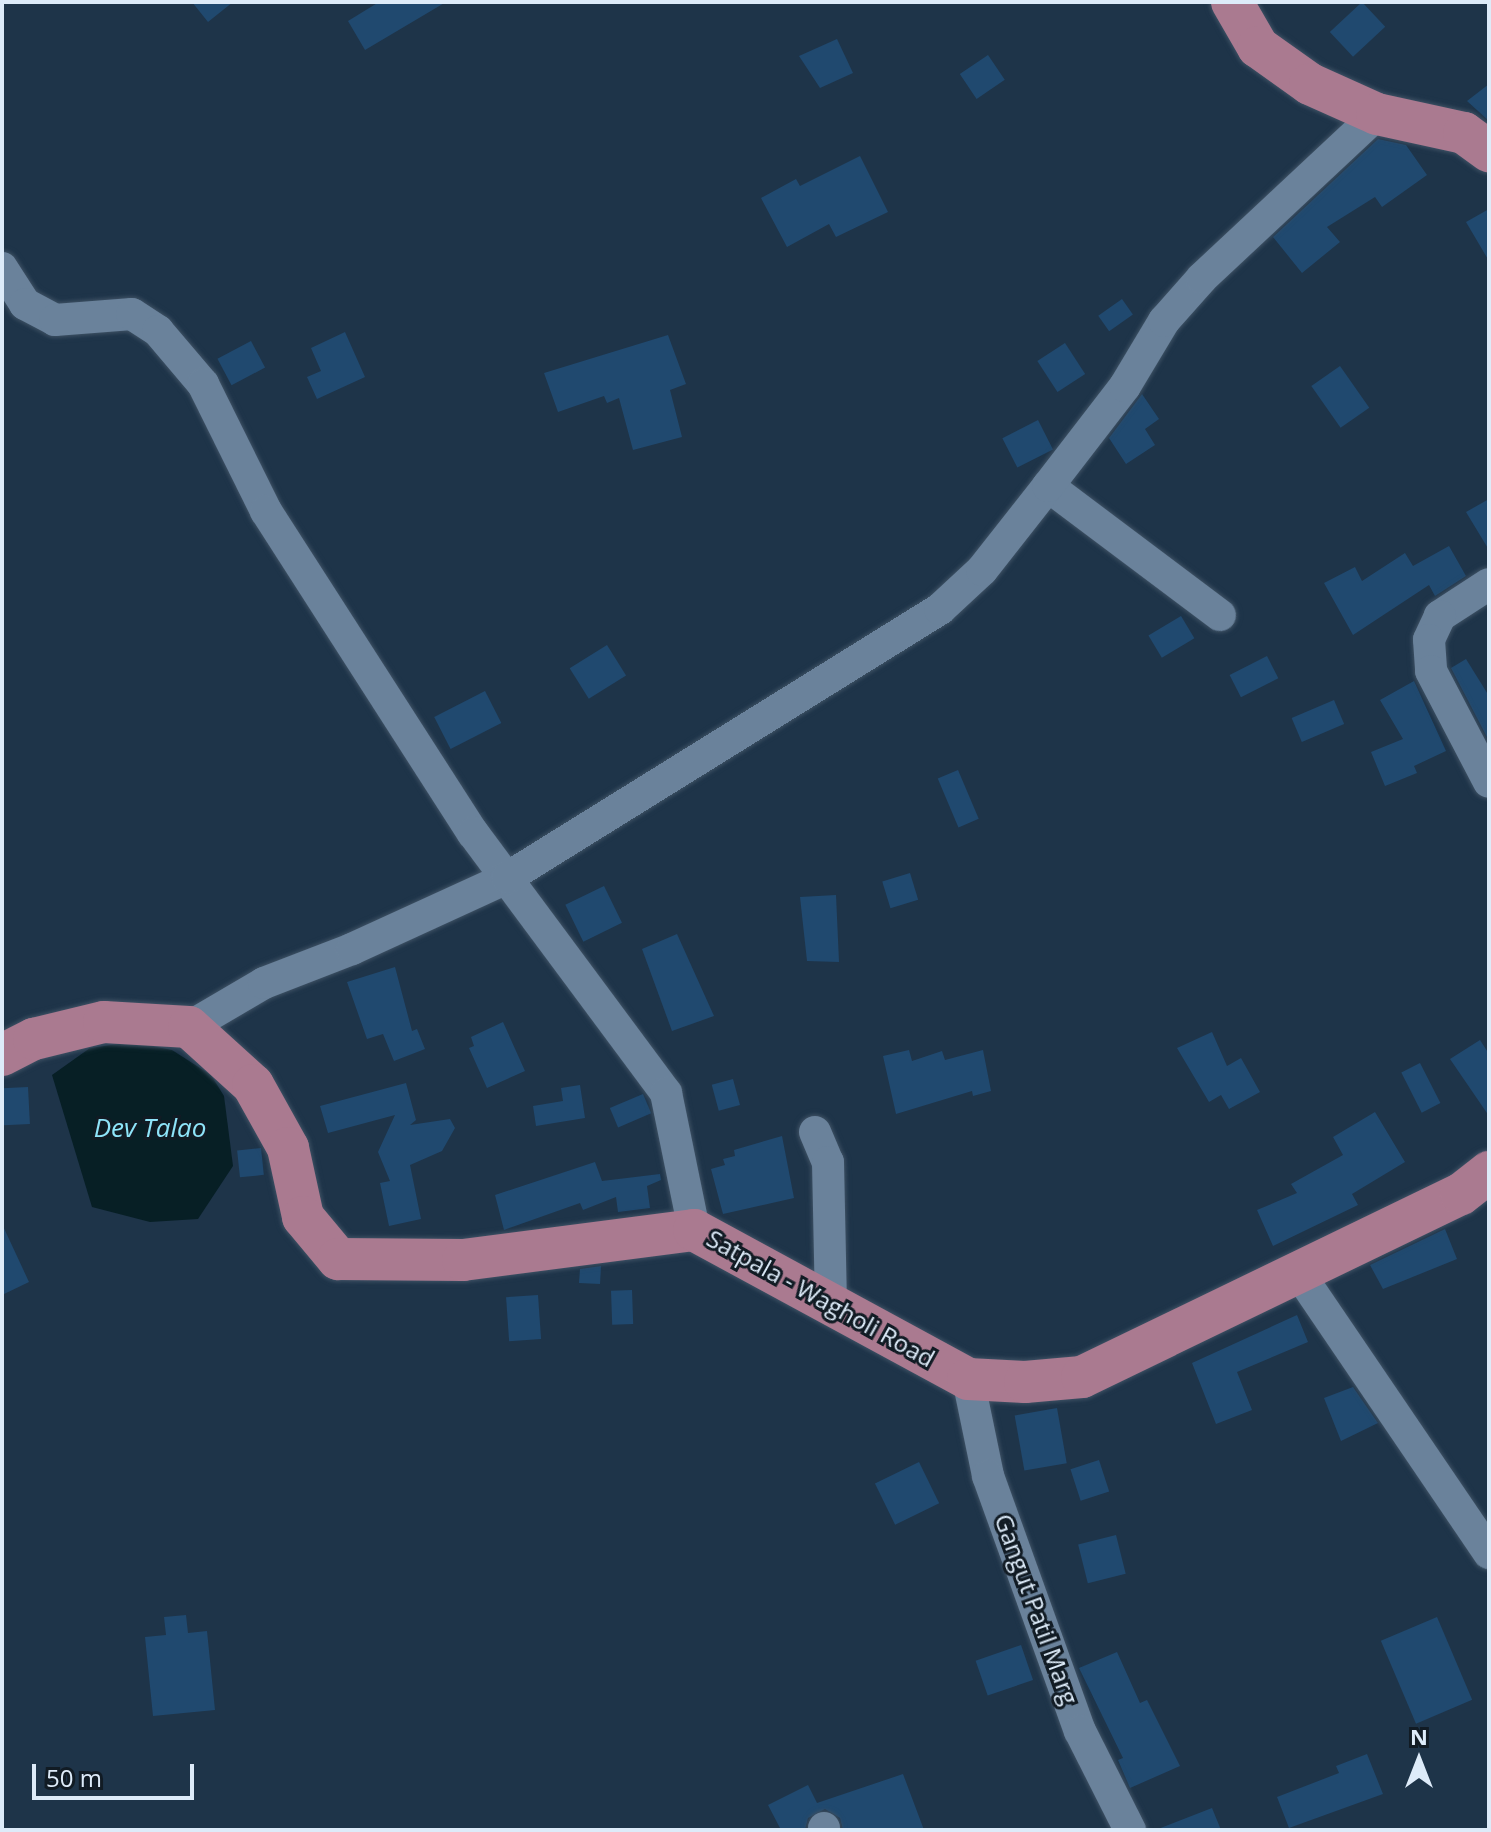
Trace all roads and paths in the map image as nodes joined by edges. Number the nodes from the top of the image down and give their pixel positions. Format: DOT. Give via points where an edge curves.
graph roads {
  1 [pos="1232,2"];
  2 [pos="1377,114"];
  3 [pos="1489,151"];
  4 [pos="2,268"];
  5 [pos="1048,486"];
  6 [pos="1489,584"];
  7 [pos="1220,615"];
  8 [pos="1489,782"];
  9 [pos="507,878"];
  10 [pos="189,1027"];
  11 [pos="2,1055"];
  12 [pos="815,1132"];
  13 [pos="1489,1172"];
  14 [pos="694,1230"];
  15 [pos="1298,1272"];
  16 [pos="831,1304"];
  17 [pos="968,1379"];
  18 [pos="1489,1553"];
  19 [pos="1130,1830"];
  1 -- 2 [label="main road" via="1258,47 1310,84"];
  2 -- 3 [label="main road" via="1464,133"];
  2 -- 5 [label="street" via="1202,278 1164,321 1125,386"];
  4 -- 9 [label="street" via="25,304 55,320 132,314 158,331 203,384 266,511"];
  5 -- 7 [label="street"];
  5 -- 9 [label="street" via="982,570 940,609"];
  6 -- 8 [label="street" via="1440,616 1429,640 1431,671"];
  9 -- 10 [label="street" via="264,983"];
  9 -- 14 [label="street" via="666,1093"];
  10 -- 11 [label="main road" via="104,1022 34,1039"];
  10 -- 14 [label="main road, Satpala - Wagholi Road" via="253,1085 288,1148 303,1217 338,1259 463,1260"];
  12 -- 16 [label="street" via="828,1162"];
  13 -- 15 [label="main road, Satpala - Wagholi Road" via="1461,1194"];
  14 -- 16 [label="main road, Satpala - Wagholi Road"];
  15 -- 17 [label="main road, Satpala - Wagholi Road" via="1082,1377"];
  15 -- 18 [label="street"];
  16 -- 17 [label="main road, Satpala - Wagholi Road"];
  17 -- 19 [label="street, Gangut Patil Marg" via="988,1476 1080,1731"];
}
